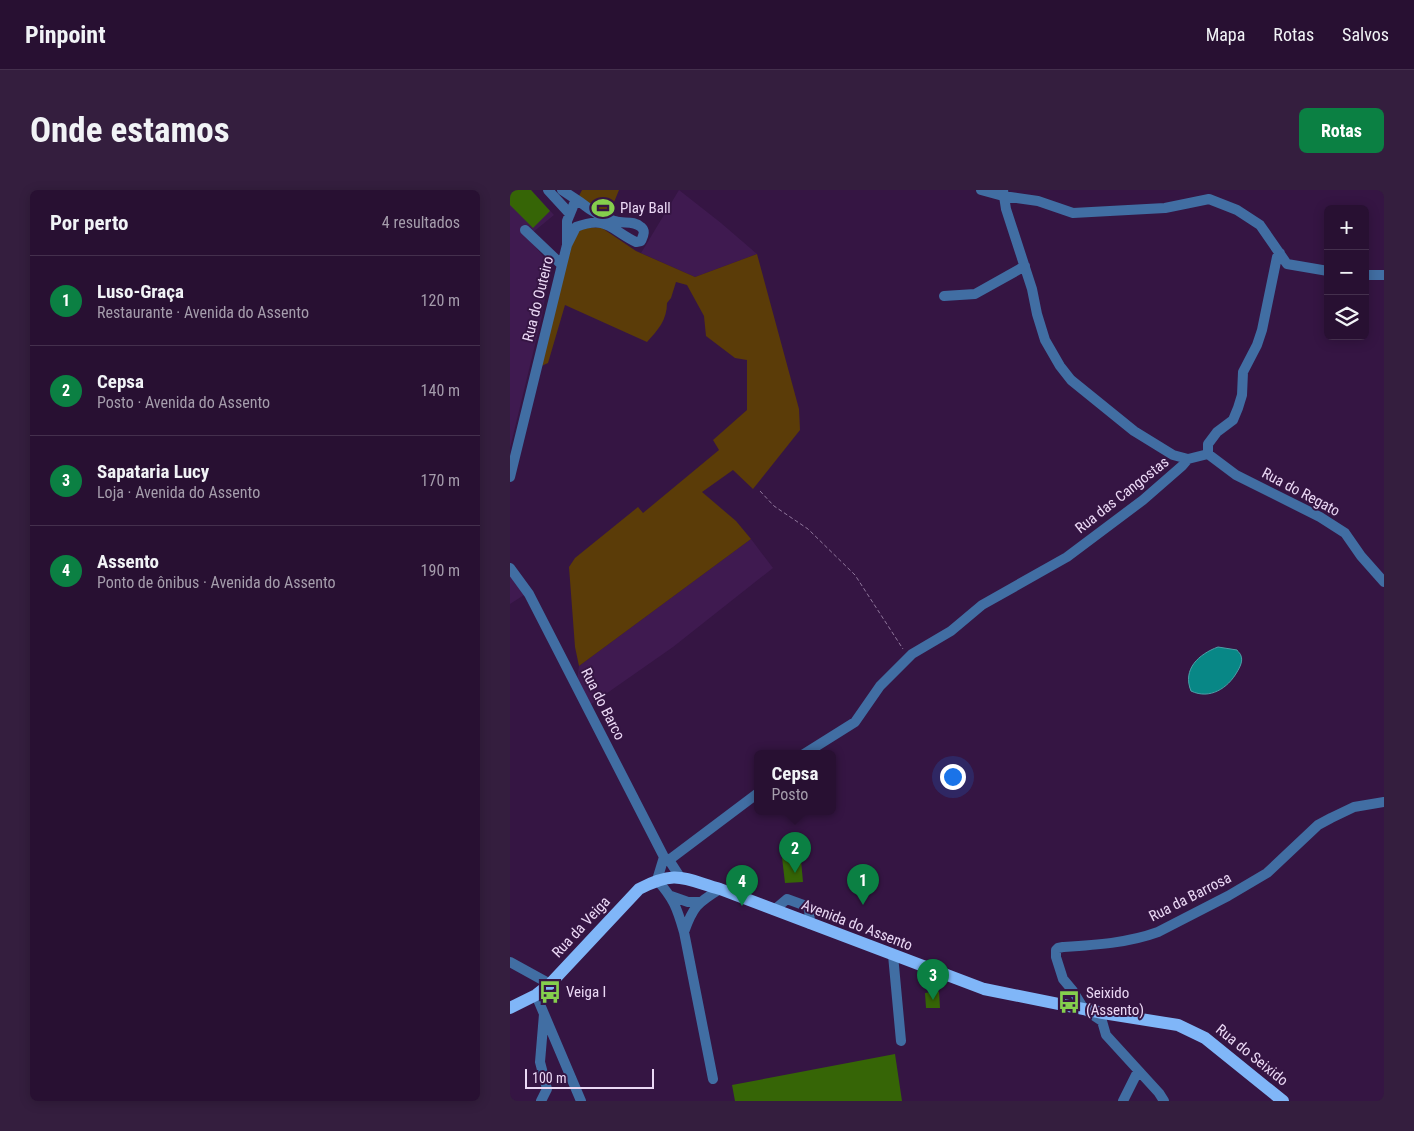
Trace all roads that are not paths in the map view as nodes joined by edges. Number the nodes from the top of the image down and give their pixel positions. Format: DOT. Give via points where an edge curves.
graph roads {
  1 [pos="548,190"];
  2 [pos="562,190"];
  3 [pos="980,190"];
  4 [pos="1003,193"];
  5 [pos="584,205"];
  6 [pos="570,214"];
  7 [pos="576,227"];
  8 [pos="525,230"];
  9 [pos="567,245"];
  10 [pos="1282,255"];
  11 [pos="562,265"];
  12 [pos="1025,266"];
  13 [pos="1324,270"];
  14 [pos="1369,274"];
  15 [pos="1384,274"];
  16 [pos="944,296"];
  17 [pos="1208,454"];
  18 [pos="1188,459"];
  19 [pos="510,477"];
  20 [pos="510,568"];
  21 [pos="1384,582"];
  22 [pos="810,750"];
  23 [pos="754,796"];
  24 [pos="1384,802"];
  25 [pos="666,859"];
  26 [pos="680,877"];
  27 [pos="657,880"];
  28 [pos="720,889"];
  29 [pos="671,896"];
  30 [pos="700,902"];
  31 [pos="684,932"];
  32 [pos="892,955"];
  33 [pos="510,962"];
  34 [pos="550,984"];
  35 [pos="536,995"];
  36 [pos="510,1008"];
  37 [pos="1084,1009"];
  38 [pos="544,1013"];
  39 [pos="901,1041"];
  40 [pos="1138,1070"];
  41 [pos="713,1079"];
  42 [pos="541,1101"];
  43 [pos="581,1101"];
  44 [pos="1123,1101"];
  45 [pos="1164,1101"];
  46 [pos="1283,1101"];
  1 -- 6 [label="street"];
  2 -- 5 [label="street"];
  3 -- 4 [label="street"];
  4 -- 10 [label="street" via="1074,213 1165,208 1209,199 1237,210 1260,225"];
  4 -- 12 [label="street, Rua das Cangostas"];
  5 -- 6 [label="street" via="574,204"];
  5 -- 7 [label="street, Rua do Outeiro"];
  5 -- 7 [label="street" via="607,219 633,223 642,228 644,235 636,242 599,222"];
  6 -- 9 [label="street, Rua do Outeiro"];
  7 -- 9 [label="street, Rua do Outeiro"];
  8 -- 11 [label="street"];
  9 -- 11 [label="street, Rua do Outeiro"];
  10 -- 13 [label="street" via="1287,264"];
  10 -- 17 [label="street" via="1276,257 1262,330 1244,372 1238,408 1233,420 1208,444"];
  11 -- 19 [label="street, Rua do Outeiro"];
  12 -- 16 [label="street" via="975,294"];
  12 -- 18 [label="street, Rua das Cangostas" via="1045,340 1071,380 1134,431 1173,455"];
  14 -- 15 [label="street"];
  17 -- 18 [label="street"];
  17 -- 21 [label="street, Rua do Regato" via="1236,475 1345,533"];
  18 -- 22 [label="street, Rua das Cangostas" via="1143,500 1067,557 982,605 951,631 908,658 880,686 855,722"];
  20 -- 25 [label="street, Rua do Barco" via="530,594"];
  23 -- 25 [label="street"];
  24 -- 37 [label="street, Rua da Barrosa" via="1354,807 1318,825 1267,873 1164,929 1113,943 1058,948 1056,958 1063,978"];
  25 -- 26 [label="street, Rua do Barco"];
  25 -- 27 [label="street"];
  26 -- 27 [label="main road, Rua da Veiga"];
  26 -- 28 [label="main road, Avenida do Assento"];
  27 -- 29 [label="street"];
  27 -- 34 [label="main road, Rua da Veiga" via="639,888"];
  28 -- 30 [label="street"];
  28 -- 32 [label="main road, Avenida do Assento"];
  29 -- 30 [label="street"];
  29 -- 31 [label="street"];
  30 -- 31 [label="street" via="690,915"];
  31 -- 41 [label="street"];
  32 -- 37 [label="main road, Avenida do Assento" via="984,989"];
  32 -- 39 [label="street"];
  33 -- 34 [label="street"];
  34 -- 35 [label="main road, Rua da Veiga"];
  35 -- 36 [label="main road, Rua da Veiga"];
  35 -- 38 [label="street"];
  37 -- 40 [label="street, Rua da Barrosa" via="1102,1021 1106,1036"];
  37 -- 46 [label="main road, Rua do Seixido" via="1178,1025 1205,1038"];
  38 -- 42 [label="street" via="540,1062 547,1089"];
  38 -- 43 [label="street"];
  40 -- 44 [label="street"];
  40 -- 45 [label="street, Rua da Barrosa"];
}
